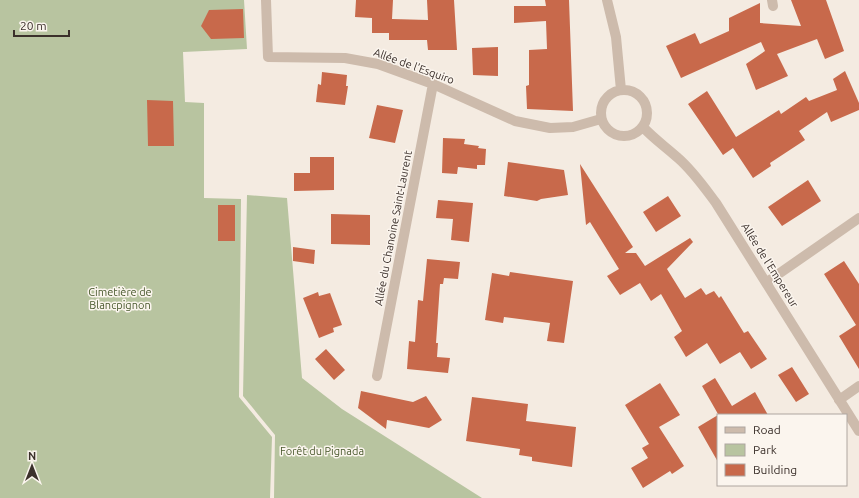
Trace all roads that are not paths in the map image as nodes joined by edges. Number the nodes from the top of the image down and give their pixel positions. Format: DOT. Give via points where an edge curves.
graph roads {
  1 [pos="266,0"];
  2 [pos="607,0"];
  3 [pos="433,84"];
  4 [pos="621,90"];
  5 [pos="601,119"];
  6 [pos="643,127"];
  7 [pos="859,218"];
  8 [pos="767,282"];
  9 [pos="377,376"];
  10 [pos="859,386"];
  11 [pos="839,400"];
  12 [pos="859,431"];
  1 -- 3 [label="street, Allée de l'Esquiro" via="268,57 345,58 378,64"];
  2 -- 4 [label="street" via="616,37"];
  3 -- 5 [label="street, Allée de l'Esquiro" via="515,121 550,128 573,127"];
  3 -- 9 [label="street, Allée du Chanoine Saint-Laurent"];
  4 -- 5 [label="street" via="605,100 601,109"];
  4 -- 6 [label="street" via="632,91 641,97 646,106 647,117"];
  5 -- 6 [label="street" via="614,135 630,136"];
  6 -- 8 [label="street, Allée de l'Empereur" via="694,172"];
  7 -- 8 [label="street"];
  8 -- 11 [label="street, Allée de l'Empereur"];
  10 -- 11 [label="street"];
  11 -- 12 [label="street, Allée de l'Empereur"];
}
